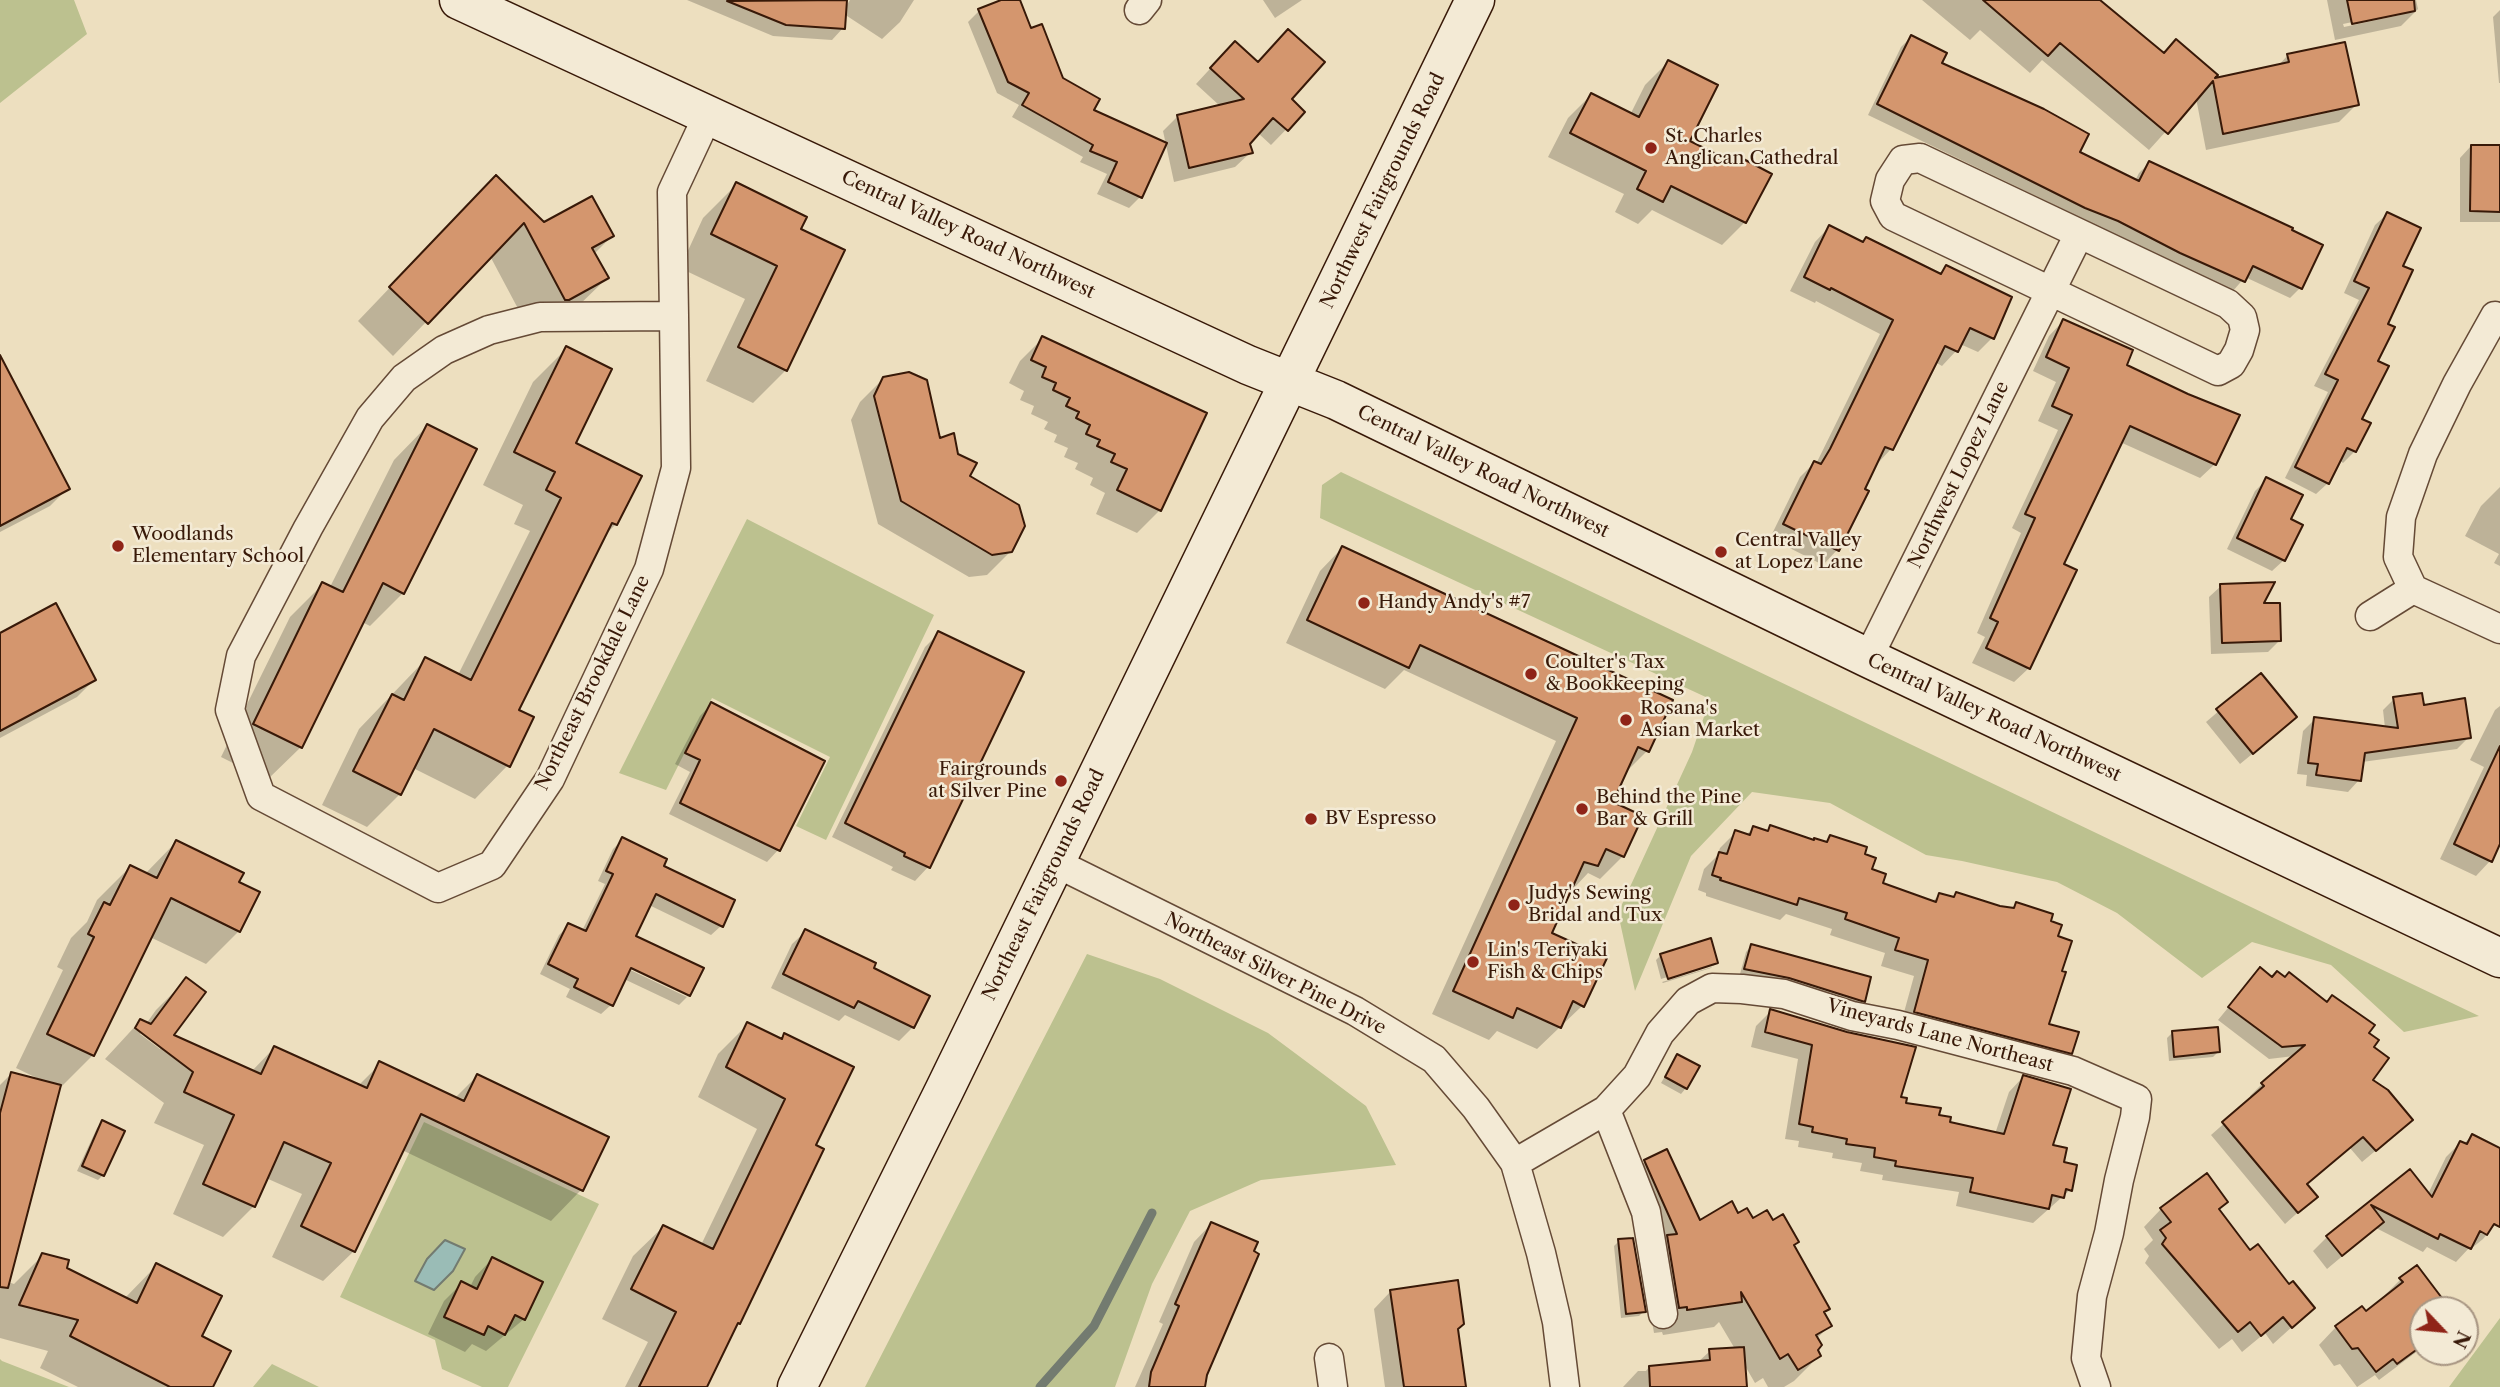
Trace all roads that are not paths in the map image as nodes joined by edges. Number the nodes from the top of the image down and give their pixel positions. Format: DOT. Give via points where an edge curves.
graph roads {
  1 [pos="459,0"];
  2 [pos="1475,0"];
  3 [pos="708,115"];
  4 [pos="2079,234"];
  5 [pos="2050,292"];
  6 [pos="674,316"];
  7 [pos="2495,316"];
  8 [pos="1289,381"];
  9 [pos="2413,589"];
  10 [pos="2370,616"];
  11 [pos="2500,629"];
  12 [pos="1868,658"];
  13 [pos="1054,862"];
  14 [pos="2500,958"];
  15 [pos="1606,1110"];
  16 [pos="1515,1163"];
  17 [pos="1662,1314"];
  18 [pos="1329,1358"];
  19 [pos="797,1387"];
  20 [pos="1333,1387"];
  21 [pos="1565,1387"];
  22 [pos="2096,1387"];
  1 -- 3 [label="main road, Central Valley Road Northwest"];
  2 -- 8 [label="main road, Northwest Fairgrounds Road"];
  3 -- 6 [label="street, Northeast Brookdale Lane" via="672,192"];
  3 -- 8 [label="main road, Central Valley Road Northwest"];
  4 -- 5 [label="street, Northwest Lopez Lane"];
  4 -- 5 [label="street" via="1920,158 1903,160 1890,180 1885,201 1893,216"];
  4 -- 5 [label="street" via="2228,304 2242,317 2245,330 2239,350 2231,364 2218,371"];
  5 -- 12 [label="street, Northwest Lopez Lane"];
  6 -- 6 [label="street, Northeast Brookdale Lane" via="676,468 649,569 550,779 492,865 438,888 261,796 230,710 241,656 370,418 404,378 444,349 489,330 540,317"];
  7 -- 9 [label="street" via="2423,454 2401,517 2398,557"];
  8 -- 12 [label="main road, Central Valley Road Northwest"];
  8 -- 13 [label="main road, Northeast Fairgrounds Road"];
  9 -- 10 [label="street"];
  9 -- 11 [label="street"];
  12 -- 14 [label="main road, Central Valley Road Northwest"];
  13 -- 16 [label="street, Northeast Silver Pine Drive" via="1355,1011 1434,1059"];
  13 -- 19 [label="main road, Northeast Fairgrounds Road"];
  15 -- 16 [label="street, Vineyards Lane Northeast"];
  15 -- 17 [label="street" via="1646,1212"];
  15 -- 22 [label="street, Vineyards Lane Northeast" via="1637,1076 1660,1033 1688,1001 1712,988 1784,994 1852,1016 2073,1071 2137,1099 2092,1296 2086,1358"];
  16 -- 21 [label="street, Northeast Silver Pine Drive" via="1557,1322"];
  18 -- 20 [label="street"];
}
